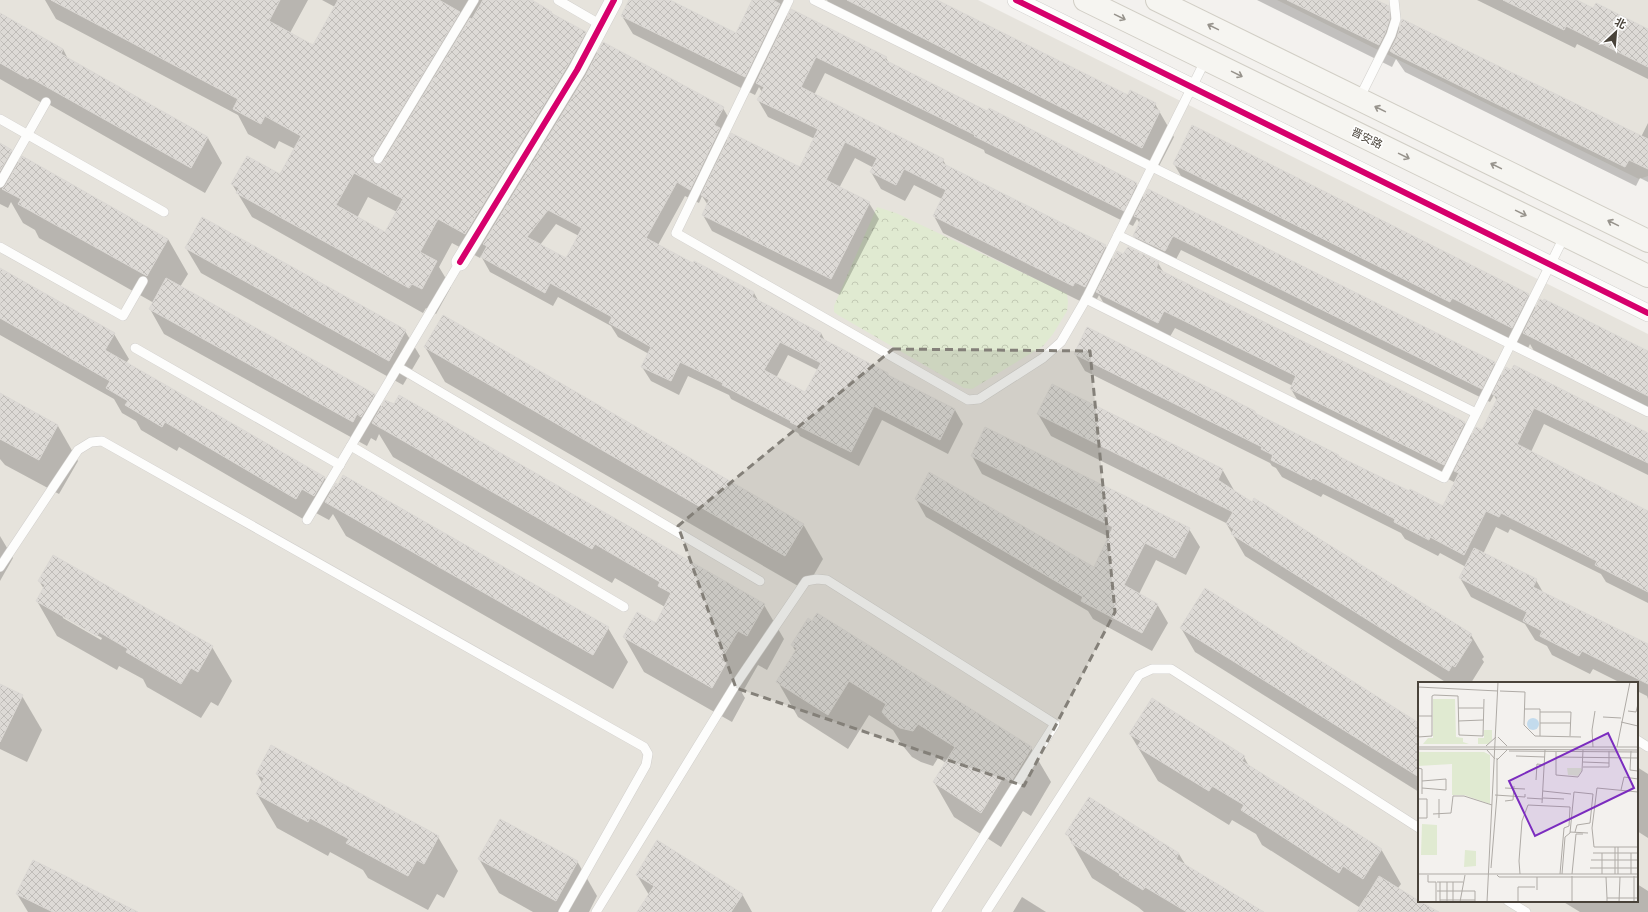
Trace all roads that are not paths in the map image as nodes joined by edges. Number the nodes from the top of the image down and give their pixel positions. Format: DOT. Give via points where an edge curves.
graph roads {
  1 [pos="474,0"];
  2 [pos="558,0"];
  3 [pos="614,0"];
  4 [pos="789,0"];
  5 [pos="814,0"];
  6 [pos="1016,0"];
  7 [pos="1085,0"];
  8 [pos="1157,0"];
  9 [pos="1394,0"];
  10 [pos="601,25"];
  11 [pos="1206,59"];
  12 [pos="1192,87"];
  13 [pos="1359,99"];
  14 [pos="46,102"];
  15 [pos="0,119"];
  16 [pos="27,134"];
  17 [pos="378,159"];
  18 [pos="1152,167"];
  19 [pos="0,183"];
  20 [pos="164,212"];
  21 [pos="1118,235"];
  22 [pos="1565,235"];
  23 [pos="1648,241"];
  24 [pos="0,247"];
  25 [pos="460,262"];
  26 [pos="1550,265"];
  27 [pos="1648,276"];
  28 [pos="143,281"];
  29 [pos="1086,299"];
  30 [pos="1648,313"];
  31 [pos="1510,344"];
  32 [pos="135,348"];
  33 [pos="398,367"];
  34 [pos="1648,412"];
  35 [pos="1476,413"];
  36 [pos="351,446"];
  37 [pos="340,465"];
  38 [pos="307,520"];
  39 [pos="0,567"];
  40 [pos="760,581"];
  41 [pos="624,607"];
  42 [pos="1638,741"];
  43 [pos="1648,747"];
  44 [pos="1418,827"];
  45 [pos="1510,902"];
  46 [pos="563,912"];
  47 [pos="596,912"];
  48 [pos="936,912"];
  49 [pos="986,912"];
  50 [pos="1526,912"];
  1 -- 17 [label="lane"];
  2 -- 10 [label="lane"];
  3 -- 10 [label="street"];
  4 -- 29 [label="lane" via="676,233 968,400 979,399 1043,358 1061,342"];
  5 -- 18 [label="lane"];
  6 -- 12 [label="street"];
  7 -- 11 [label="main road, 晋安路, one-way"];
  13 -- 8 [label="main road, one-way"];
  9 -- 13 [label="lane" via="1396,19 1391,35"];
  10 -- 25 [label="street" via="577,70"];
  11 -- 12 [label="lane"];
  11 -- 22 [label="main road, 晋安路, one-way"];
  12 -- 18 [label="lane"];
  12 -- 26 [label="street"];
  23 -- 13 [label="main road, one-way"];
  14 -- 16 [label="lane"];
  15 -- 16 [label="lane"];
  16 -- 19 [label="lane"];
  16 -- 20 [label="lane"];
  18 -- 21 [label="lane"];
  18 -- 31 [label="lane"];
  21 -- 29 [label="lane"];
  21 -- 35 [label="lane"];
  22 -- 26 [label="lane"];
  22 -- 27 [label="main road, 晋安路"];
  24 -- 28 [label="lane" via="123,316"];
  25 -- 33 [label="lane"];
  26 -- 30 [label="street"];
  26 -- 31 [label="lane"];
  29 -- 35 [label="lane" via="1444,478"];
  31 -- 34 [label="lane"];
  31 -- 35 [label="lane"];
  32 -- 37 [label="lane"];
  33 -- 36 [label="lane"];
  33 -- 40 [label="lane"];
  36 -- 37 [label="lane"];
  36 -- 41 [label="lane"];
  37 -- 38 [label="lane"];
  39 -- 46 [label="lane" via="78,450 90,442 102,441 644,747 648,754 646,765"];
  42 -- 43 [label="lane"];
  44 -- 49 [label="lane" via="1171,670 1152,669 1139,676"];
  45 -- 50 [label="lane"];
  47 -- 48 [label="lane" via="736,684 806,581 817,578 827,580 1055,724"];
}
